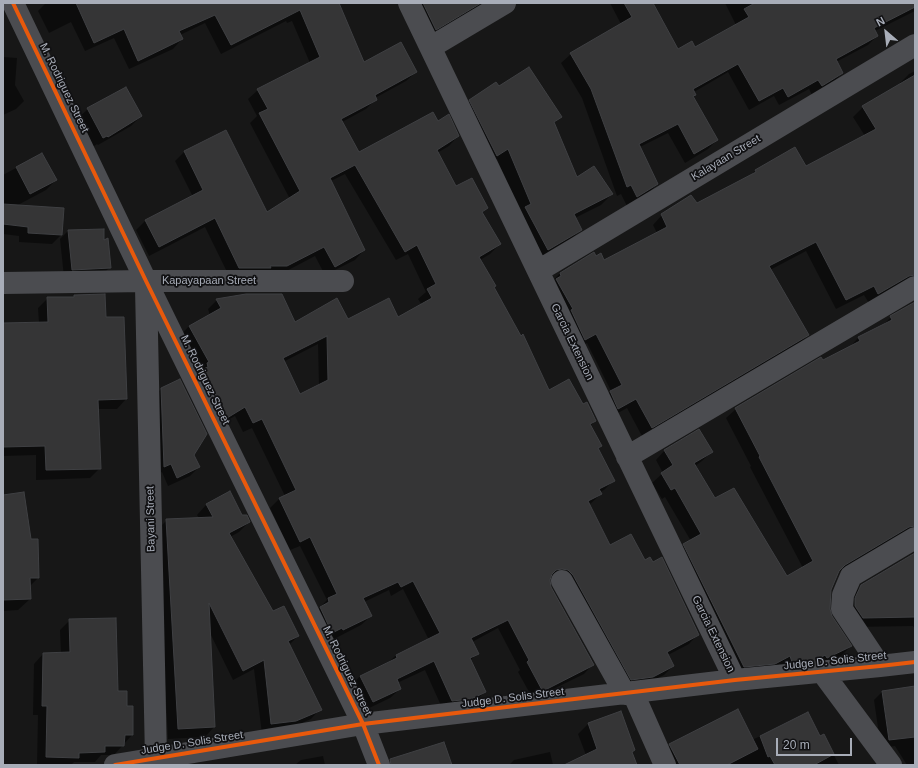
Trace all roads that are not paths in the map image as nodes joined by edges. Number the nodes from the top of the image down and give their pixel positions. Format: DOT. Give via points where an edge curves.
graph roads {
  1 [pos="13,3"];
  2 [pos="409,3"];
  3 [pos="505,3"];
  4 [pos="915,45"];
  5 [pos="431,47"];
  6 [pos="538,271"];
  7 [pos="146,281"];
  8 [pos="343,281"];
  9 [pos="3,283"];
  10 [pos="915,287"];
  11 [pos="627,457"];
  12 [pos="915,538"];
  13 [pos="562,581"];
  14 [pos="915,662"];
  15 [pos="880,666"];
  16 [pos="822,672"];
  17 [pos="735,680"];
  18 [pos="629,693"];
  19 [pos="363,724"];
  20 [pos="157,762"];
  21 [pos="116,765"];
  22 [pos="379,765"];
  23 [pos="665,765"];
  24 [pos="891,765"];
  1 -- 7 [label="street, M. Rodriguez Street"];
  2 -- 5 [label="street, Garcia Extension"];
  3 -- 5 [label="street"];
  4 -- 6 [label="street, Kalayaan Street"];
  5 -- 6 [label="street, Garcia Extension"];
  6 -- 11 [label="street, Garcia Extension"];
  7 -- 8 [label="street, Kapayapaan Street"];
  7 -- 9 [label="street, Kapayapaan Street"];
  7 -- 19 [label="street, M. Rodriguez Street"];
  7 -- 20 [label="street, Bayani Street"];
  10 -- 11 [label="street"];
  11 -- 17 [label="street, Garcia Extension"];
  12 -- 15 [label="street" via="851,576 843,596 842,609"];
  13 -- 18 [label="street"];
  14 -- 15 [label="street, Judge D. Solis Street"];
  15 -- 16 [label="street, Judge D. Solis Street"];
  16 -- 17 [label="street, Judge D. Solis Street"];
  16 -- 24 [label="street"];
  17 -- 18 [label="street, Judge D. Solis Street"];
  18 -- 19 [label="street, Judge D. Solis Street"];
  18 -- 23 [label="street"];
  19 -- 20 [label="street, Judge D. Solis Street"];
  19 -- 22 [label="street, M. Rodriguez Street"];
  20 -- 21 [label="street, Judge D. Solis Street"];
}
